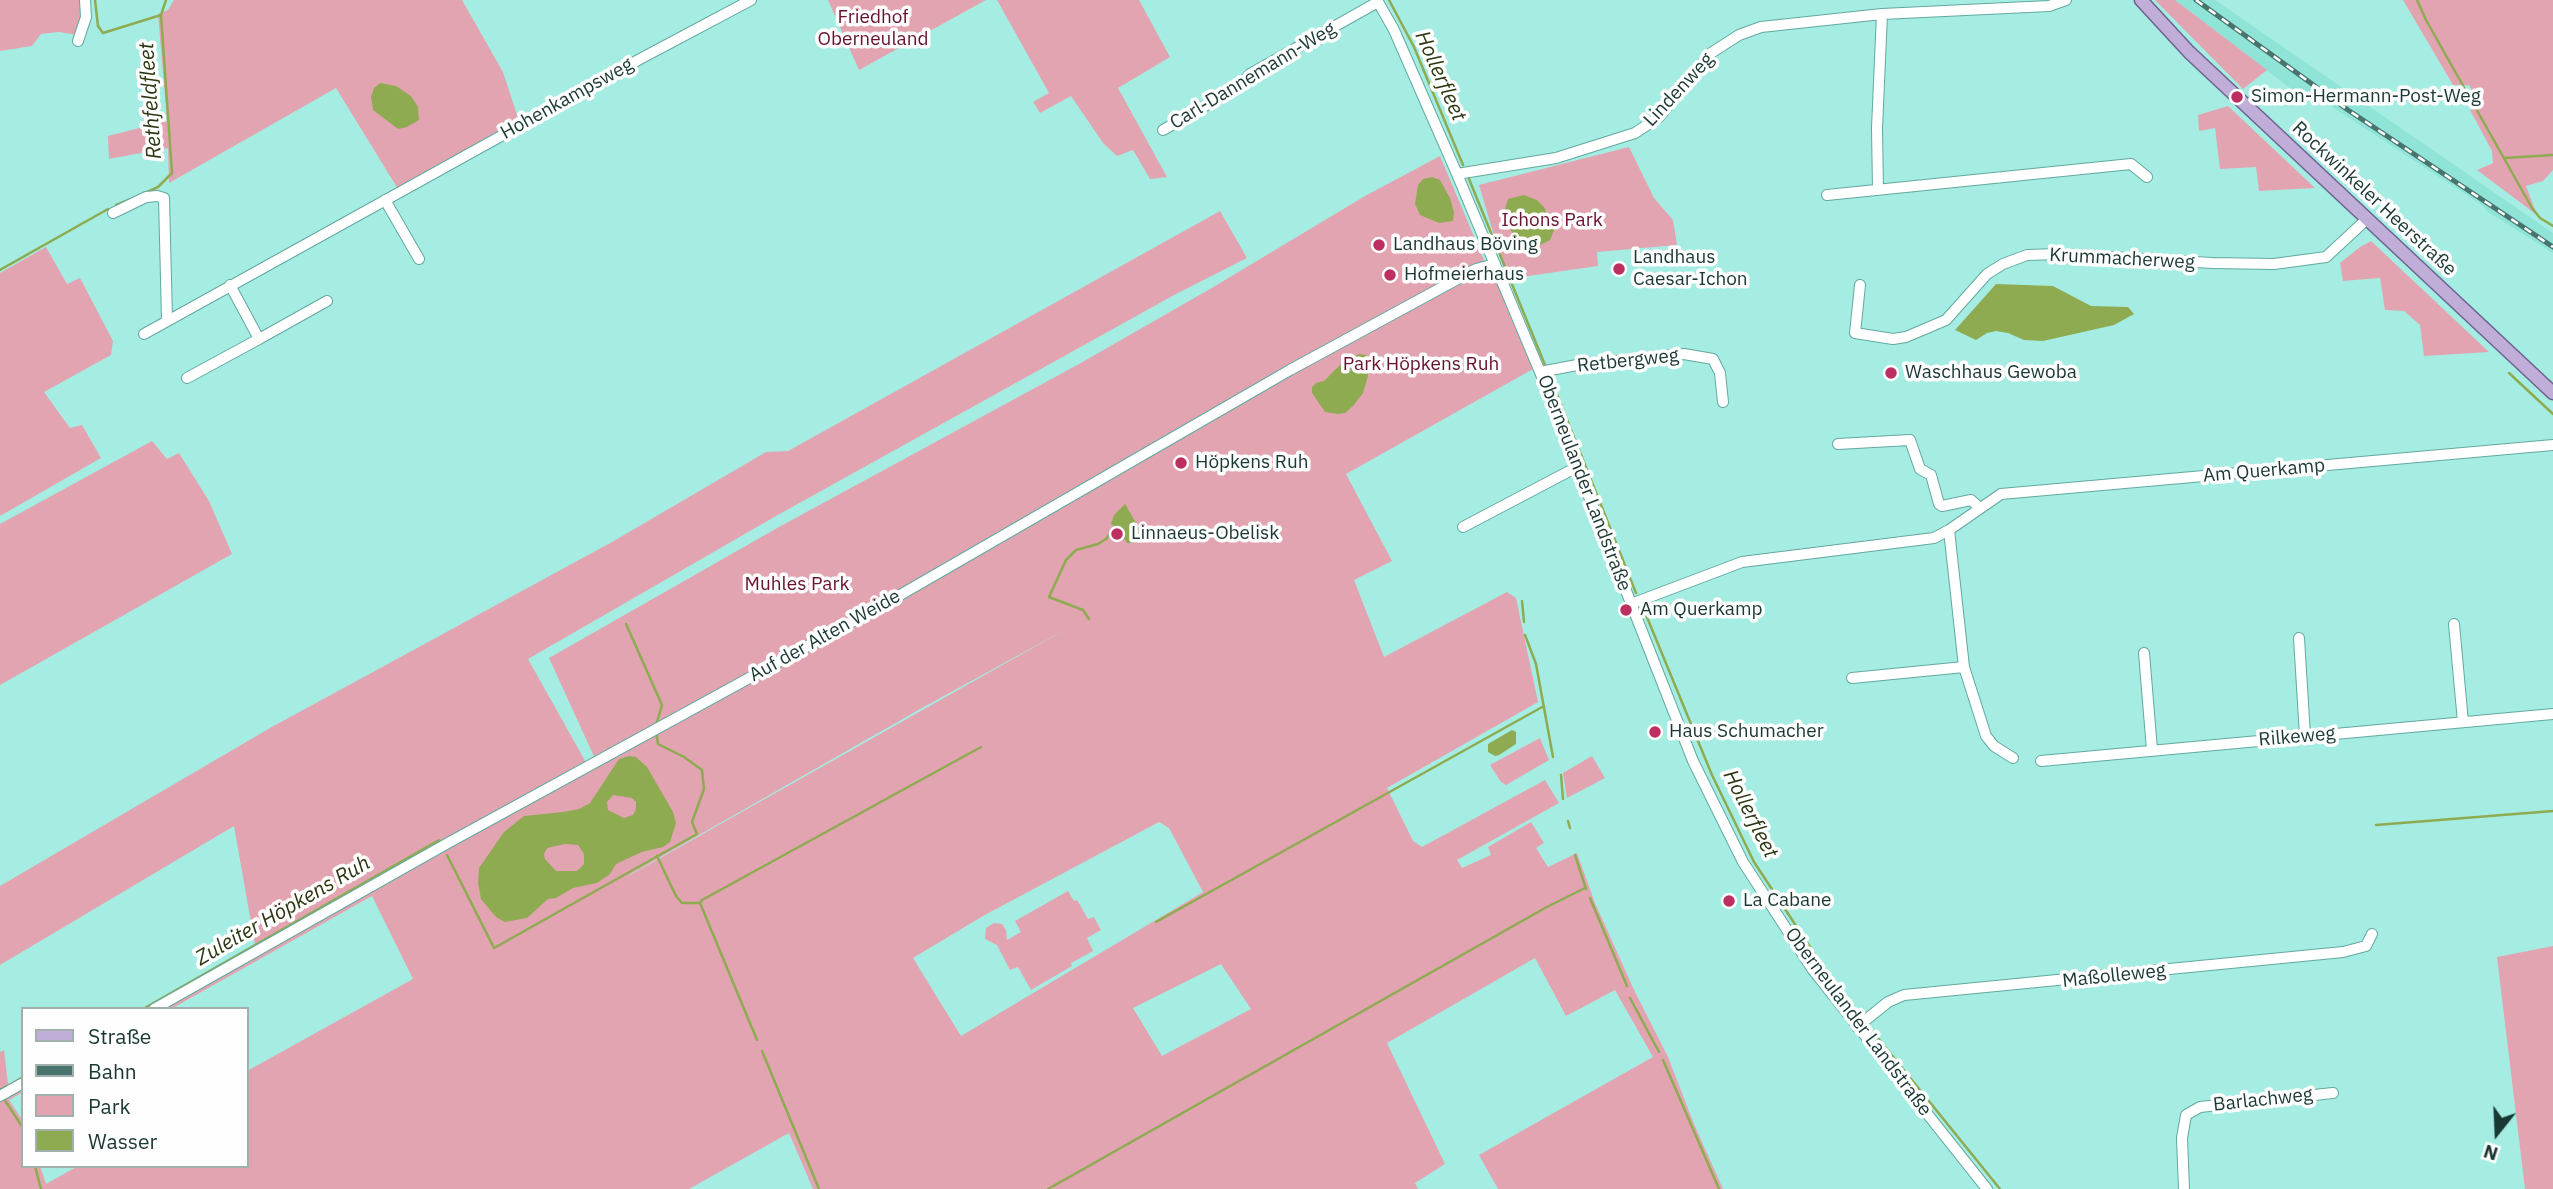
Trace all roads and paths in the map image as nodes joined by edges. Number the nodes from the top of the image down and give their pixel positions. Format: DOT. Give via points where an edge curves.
graph roads {
  1 [pos="85,0"];
  2 [pos="2066,0"];
  3 [pos="2141,0"];
  4 [pos="747,1"];
  5 [pos="1378,1"];
  6 [pos="1882,14"];
  7 [pos="78,41"];
  8 [pos="1163,130"];
  9 [pos="1457,174"];
  10 [pos="2147,177"];
  11 [pos="1878,190"];
  12 [pos="1827,195"];
  13 [pos="385,200"];
  14 [pos="113,213"];
  15 [pos="2367,219"];
  16 [pos="419,259"];
  17 [pos="1495,264"];
  18 [pos="230,285"];
  19 [pos="1860,285"];
  20 [pos="327,301"];
  21 [pos="167,320"];
  22 [pos="144,334"];
  23 [pos="259,339"];
  24 [pos="1540,372"];
  25 [pos="187,378"];
  26 [pos="2553,393"];
  27 [pos="1723,402"];
  28 [pos="1838,444"];
  29 [pos="2553,445"];
  30 [pos="1577,467"];
  31 [pos="1980,508"];
  32 [pos="1463,527"];
  33 [pos="1949,530"];
  34 [pos="1631,604"];
  35 [pos="2454,624"];
  36 [pos="2299,638"];
  37 [pos="2144,653"];
  38 [pos="1964,667"];
  39 [pos="1852,678"];
  40 [pos="2553,714"];
  41 [pos="2463,722"];
  42 [pos="2305,736"];
  43 [pos="2152,750"];
  44 [pos="2013,758"];
  45 [pos="2041,761"];
  46 [pos="2372,934"];
  47 [pos="158,1007"];
  48 [pos="1857,1027"];
  49 [pos="21,1084"];
  50 [pos="2333,1093"];
  51 [pos="0,1096"];
  52 [pos="1987,1189"];
  53 [pos="2184,1189"];
  1 -- 7 [label="street" via="86,17"];
  2 -- 6 [label="street, Lindenweg" via="2049,6"];
  3 -- 15 [label="main road, Rockwinkeler Heerstraße" via="2189,52"];
  4 -- 13 [label="street, Hohenkampsweg"];
  5 -- 8 [label="street, Carl-Dannemann-Weg"];
  5 -- 9 [label="street, Oberneulander Landstraße"];
  6 -- 9 [label="street, Lindenweg" via="1772,24 1740,35 1711,53 1659,117 1635,133 1567,155"];
  6 -- 11 [label="street"];
  9 -- 17 [label="street, Oberneulander Landstraße"];
  10 -- 11 [label="street" via="2131,164"];
  11 -- 12 [label="street"];
  13 -- 16 [label="street"];
  13 -- 18 [label="street, Hohenkampsweg"];
  14 -- 21 [label="street" via="146,197 164,198"];
  15 -- 19 [label="street, Krummacherweg" via="2326,257 2273,264 2027,255 1987,274 1946,320 1893,339 1855,333"];
  15 -- 26 [label="main road, Rockwinkeler Heerstraße"];
  17 -- 24 [label="street, Oberneulander Landstraße"];
  17 -- 47 [label="street, Auf der Alten Weide" via="1476,269 1290,370 888,602"];
  18 -- 21 [label="street, Hohenkampsweg"];
  18 -- 23 [label="street"];
  20 -- 23 [label="street"];
  21 -- 22 [label="street, Hohenkampsweg"];
  23 -- 25 [label="street"];
  24 -- 27 [label="street, Retbergweg" via="1684,354 1713,359 1720,373"];
  24 -- 30 [label="street, Oberneulander Landstraße"];
  28 -- 31 [label="street" via="1910,440 1920,469 1931,475 1942,506 1971,500"];
  29 -- 31 [label="street, Am Querkamp" via="2001,494"];
  30 -- 32 [label="street"];
  30 -- 34 [label="street, Oberneulander Landstraße"];
  31 -- 33 [label="street, Am Querkamp"];
  33 -- 34 [label="street, Am Querkamp" via="1905,543 1742,562"];
  33 -- 38 [label="street"];
  34 -- 48 [label="street, Oberneulander Landstraße" via="1693,761 1743,862 1801,953"];
  35 -- 41 [label="street"];
  36 -- 42 [label="street"];
  37 -- 43 [label="street"];
  38 -- 39 [label="street"];
  38 -- 44 [label="street" via="1986,736"];
  40 -- 41 [label="street, Rilkeweg"];
  41 -- 42 [label="street, Rilkeweg"];
  42 -- 43 [label="street, Rilkeweg"];
  43 -- 45 [label="street, Rilkeweg"];
  46 -- 48 [label="street, Maßolleweg" via="2366,946 2343,952 1904,995"];
  48 -- 52 [label="street, Oberneulander Landstraße"];
  49 -- 51 [label="street"];
  50 -- 53 [label="street, Barlachweg" via="2200,1107 2186,1115"];
}
